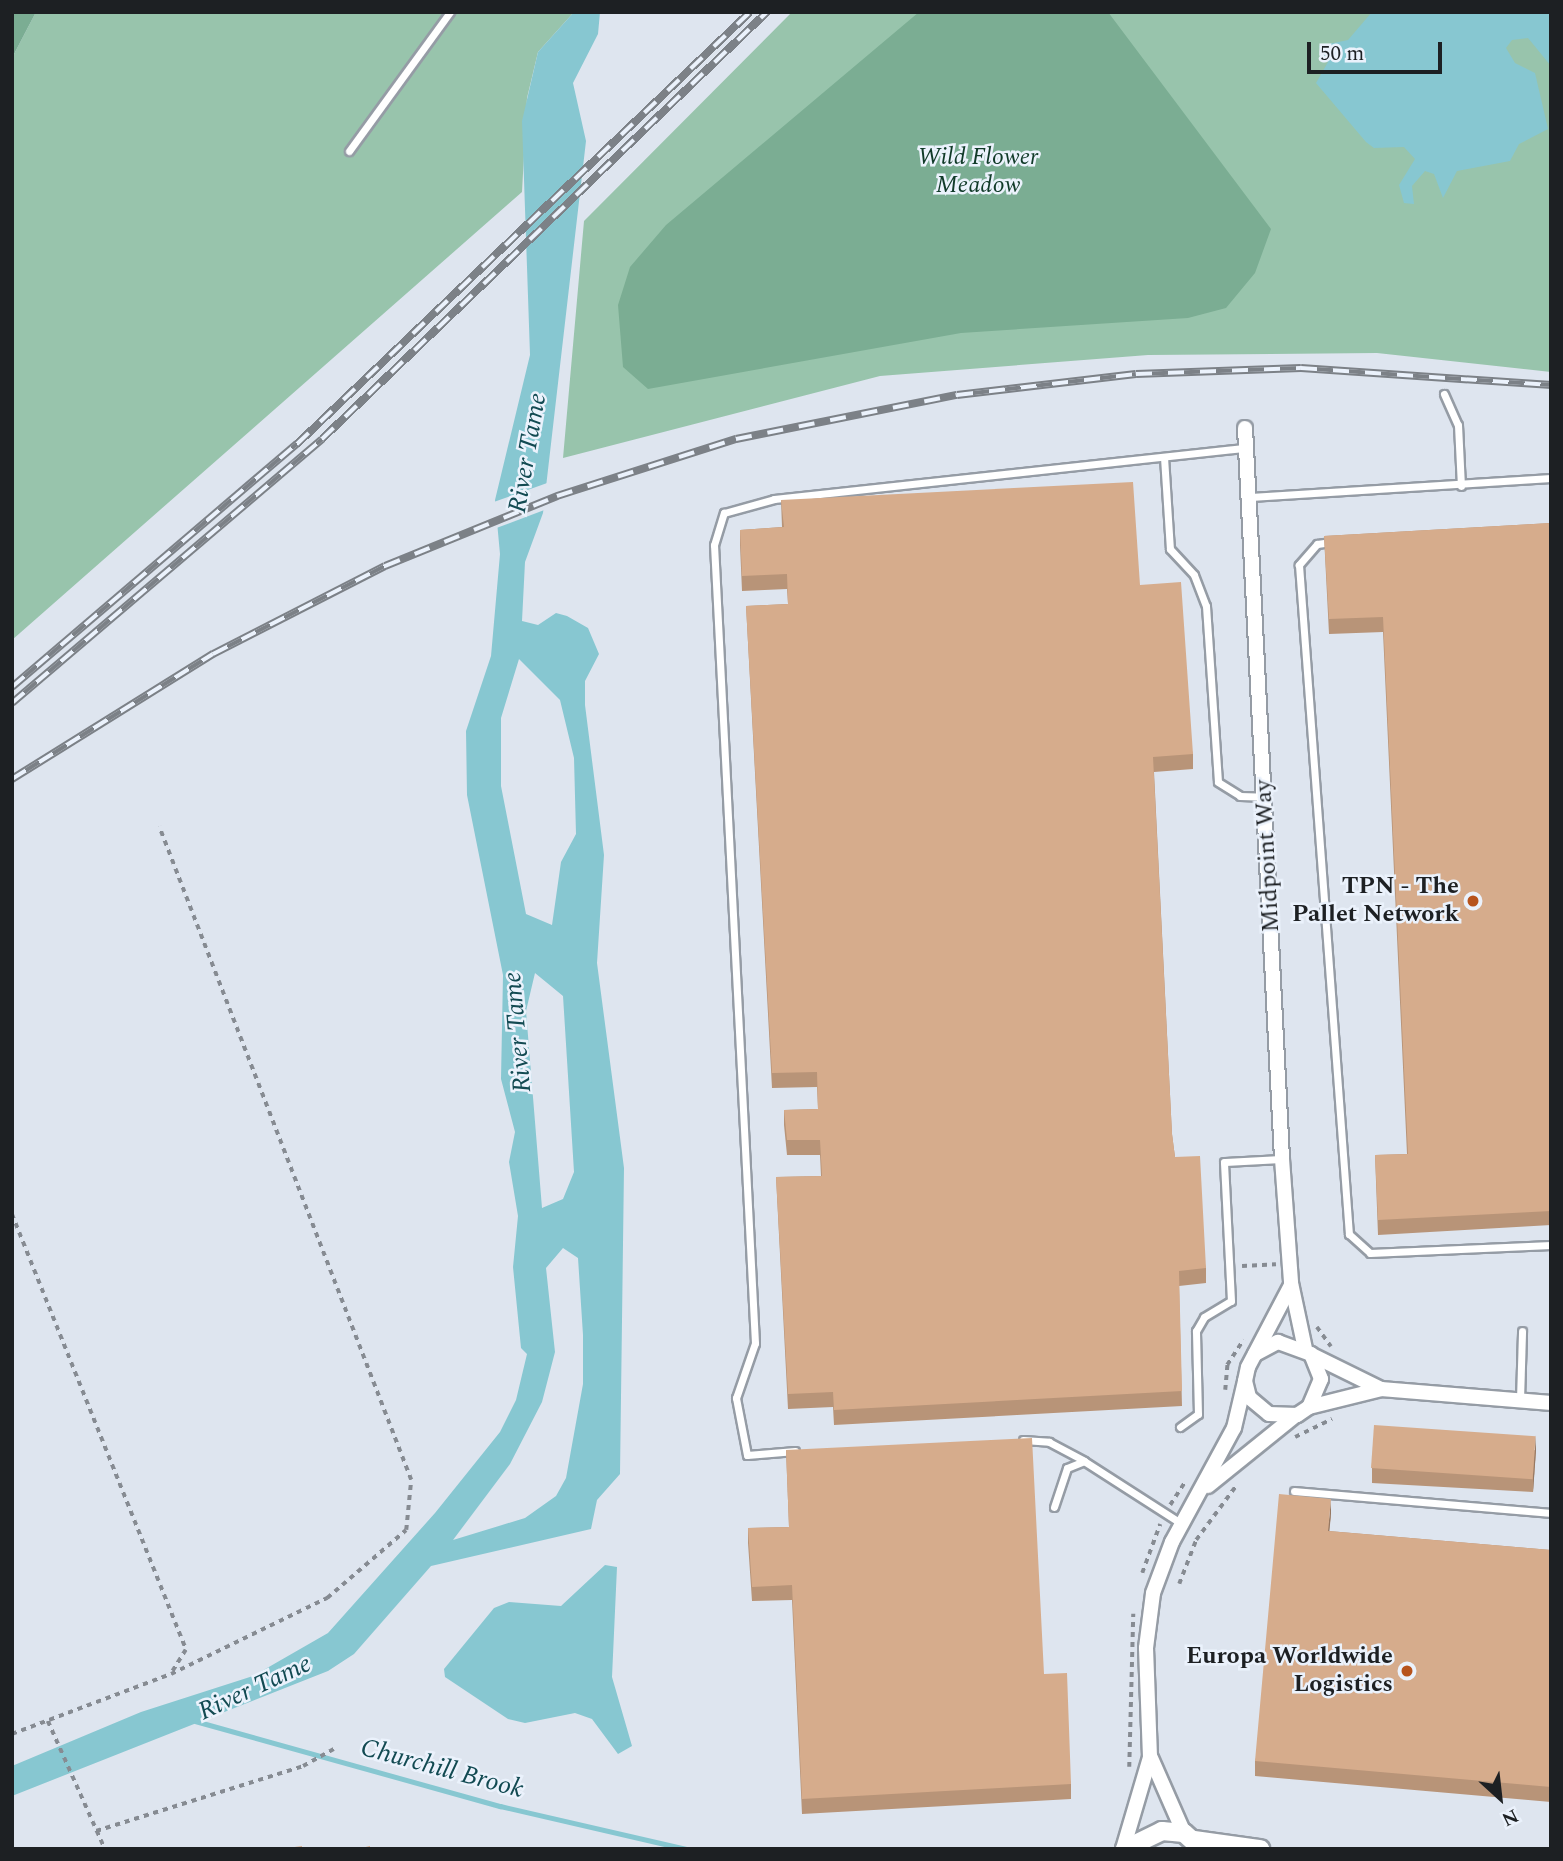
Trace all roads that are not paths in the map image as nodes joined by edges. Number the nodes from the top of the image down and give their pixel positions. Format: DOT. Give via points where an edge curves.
graph roads {
  1 [pos="450,12"];
  2 [pos="349,151"];
  3 [pos="1444,394"];
  4 [pos="1245,428"];
  5 [pos="1246,448"];
  6 [pos="1164,457"];
  7 [pos="1551,480"];
  8 [pos="1461,486"];
  9 [pos="1250,497"];
  10 [pos="1340,540"];
  11 [pos="1265,797"];
  12 [pos="1283,1159"];
  13 [pos="1551,1245"];
  14 [pos="1291,1283"];
  15 [pos="1522,1331"];
  16 [pos="1308,1351"];
  17 [pos="1255,1354"];
  18 [pos="1245,1381"];
  19 [pos="1381,1389"];
  20 [pos="1520,1400"];
  21 [pos="1551,1403"];
  22 [pos="1303,1411"];
  23 [pos="1180,1427"];
  24 [pos="1009,1441"];
  25 [pos="812,1450"];
  26 [pos="1084,1461"];
  27 [pos="1205,1489"];
  28 [pos="1294,1491"];
  29 [pos="1054,1507"];
  30 [pos="1551,1513"];
  31 [pos="1182,1524"];
  32 [pos="1150,1757"];
  33 [pos="1193,1841"];
  34 [pos="1257,1848"];
  35 [pos="1124,1849"];
  1 -- 2 [label="lane"];
  3 -- 8 [label="lane" via="1458,425"];
  4 -- 5 [label="street, Midpoint Way"];
  5 -- 6 [label="lane"];
  5 -- 9 [label="street, Midpoint Way"];
  6 -- 11 [label="lane" via="1170,549 1194,575 1206,606 1218,782 1240,796"];
  6 -- 25 [label="lane" via="774,499 724,513 714,545 755,1343 736,1398 747,1455"];
  7 -- 8 [label="lane"];
  8 -- 9 [label="lane"];
  9 -- 11 [label="street, Midpoint Way"];
  10 -- 13 [label="lane" via="1317,544 1298,565 1349,1234 1370,1253"];
  11 -- 12 [label="street, Midpoint Way"];
  12 -- 14 [label="street, Midpoint Way"];
  12 -- 23 [label="lane" via="1224,1162 1231,1301 1204,1317 1196,1331 1198,1414"];
  14 -- 16 [label="street, Midpoint Way"];
  14 -- 17 [label="street, Midpoint Way"];
  15 -- 20 [label="lane"];
  16 -- 17 [label="street" via="1278,1342"];
  16 -- 19 [label="street"];
  16 -- 22 [label="street" via="1321,1379"];
  17 -- 18 [label="street"];
  18 -- 22 [label="street" via="1264,1412"];
  18 -- 27 [label="street" via="1234,1428"];
  19 -- 20 [label="street"];
  19 -- 22 [label="street"];
  20 -- 21 [label="street"];
  22 -- 27 [label="street"];
  24 -- 26 [label="lane" via="1049,1442"];
  26 -- 29 [label="lane" via="1068,1468"];
  26 -- 31 [label="lane"];
  27 -- 31 [label="street"];
  28 -- 30 [label="lane"];
  31 -- 32 [label="street" via="1153,1592 1146,1648"];
  32 -- 33 [label="street"];
  32 -- 35 [label="street"];
  33 -- 34 [label="street"];
  33 -- 35 [label="street" via="1162,1831"];
}
